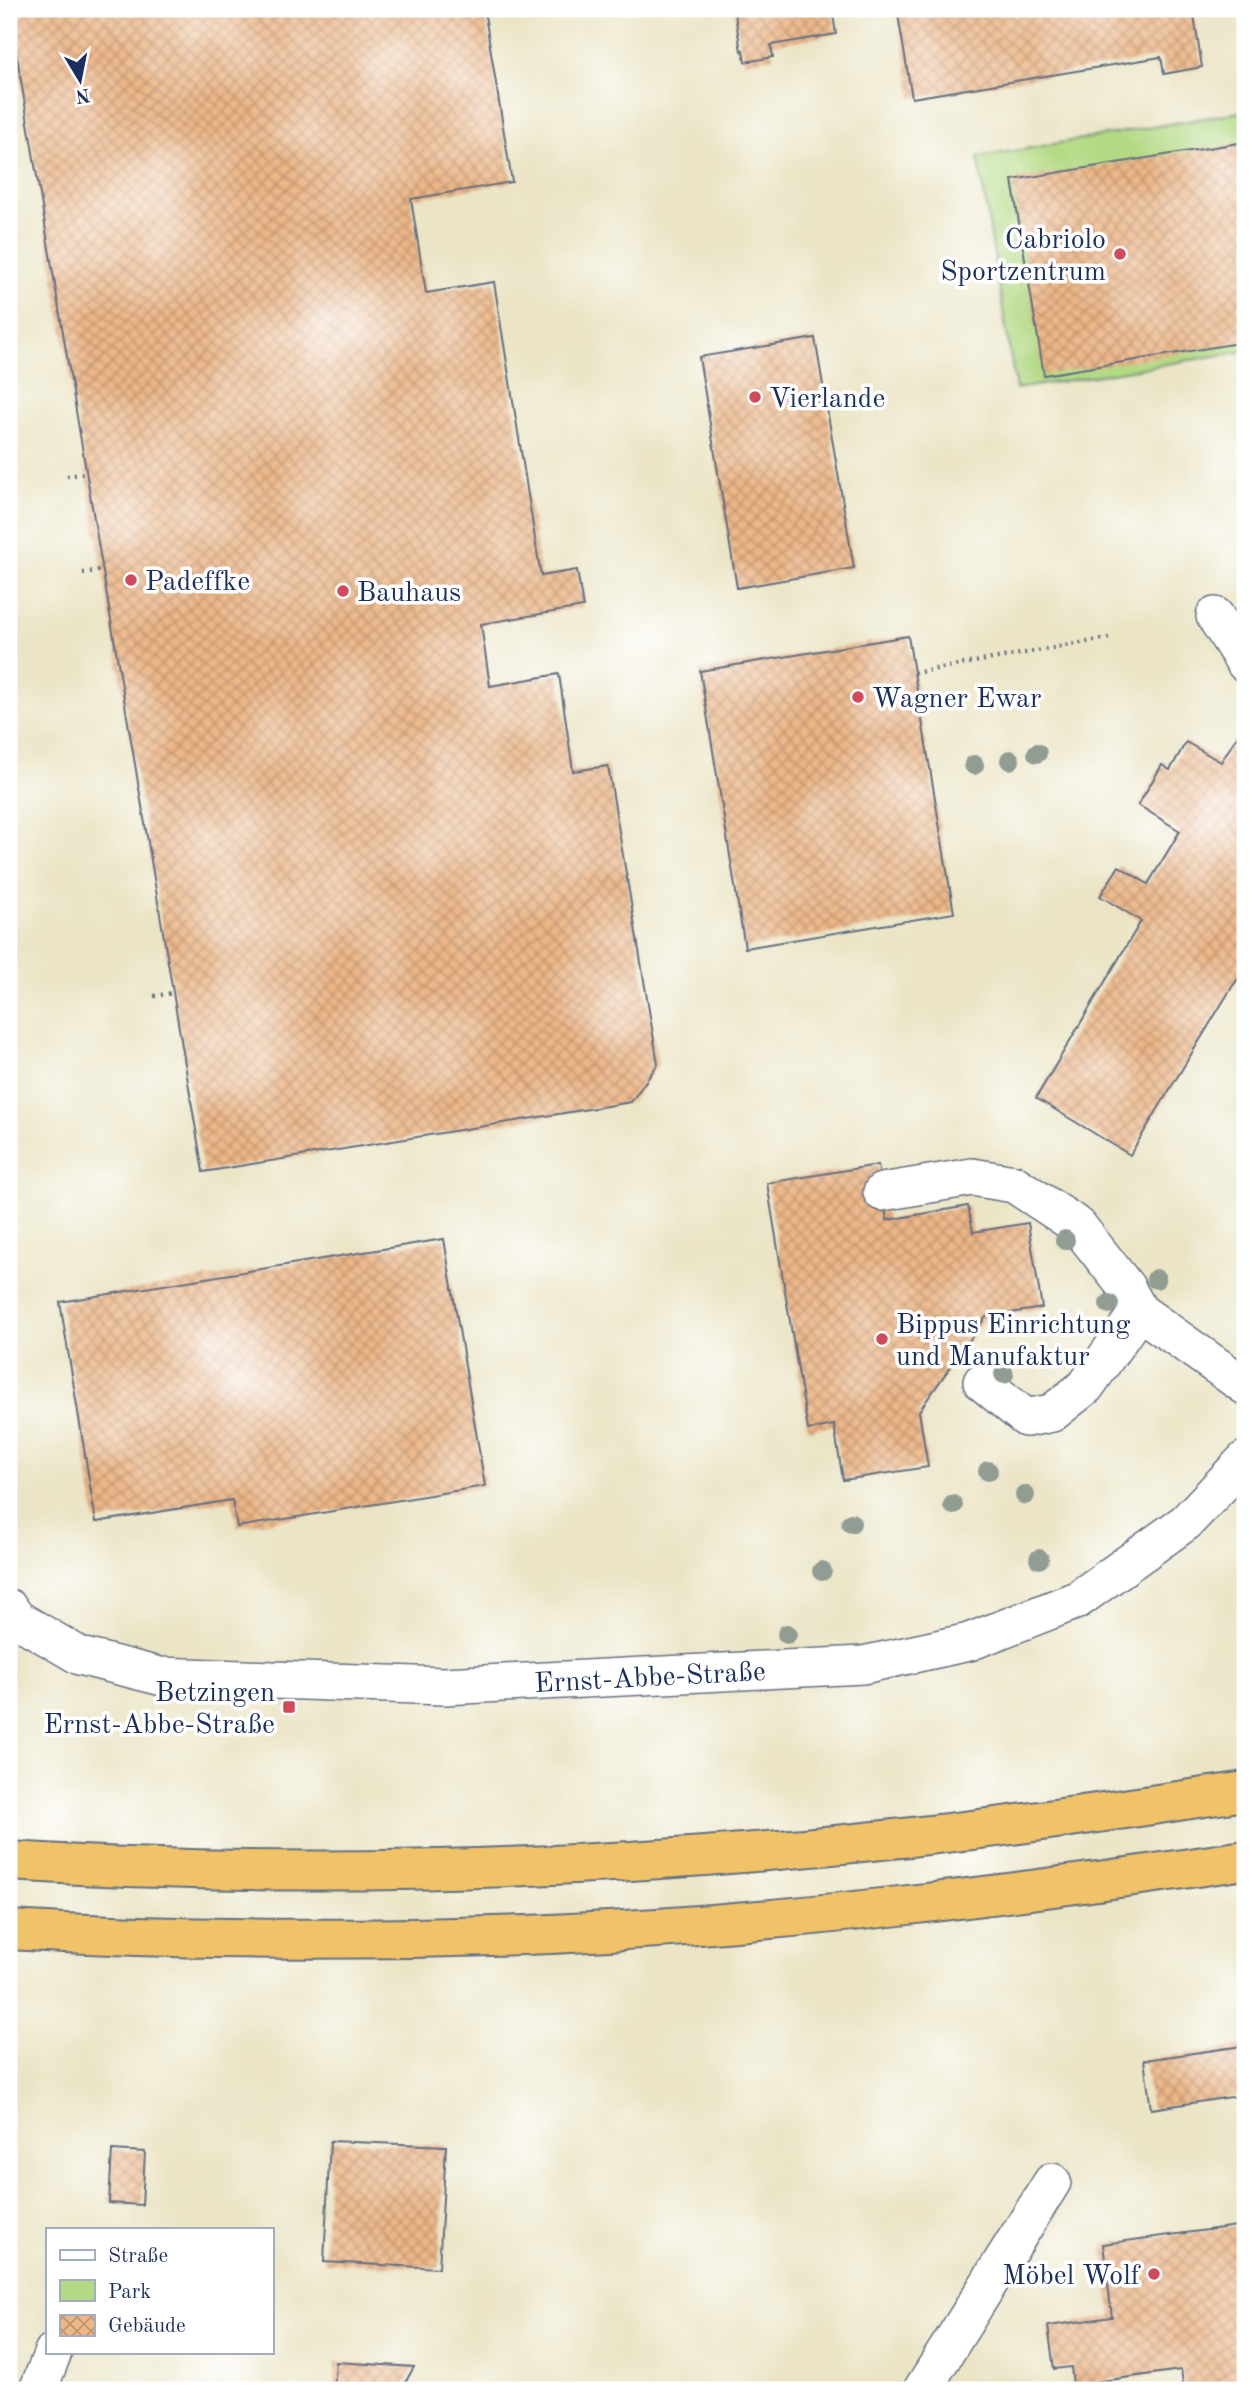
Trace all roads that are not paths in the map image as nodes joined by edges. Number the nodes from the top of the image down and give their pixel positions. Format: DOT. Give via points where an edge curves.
graph roads {
  1 [pos="1216,616"];
  2 [pos="1245,663"];
  3 [pos="882,1192"];
  4 [pos="1139,1311"];
  5 [pos="982,1382"];
  6 [pos="1245,1386"];
  7 [pos="1245,1460"];
  8 [pos="12,1618"];
  9 [pos="1245,1791"];
  10 [pos="1245,1860"];
  11 [pos="9,1861"];
  12 [pos="9,1930"];
  13 [pos="1052,2182"];
  14 [pos="52,2354"];
  15 [pos="38,2390"];
  16 [pos="922,2390"];
  1 -- 2 [label="street"];
  3 -- 4 [label="street" via="972,1177 1014,1184 1078,1226"];
  4 -- 5 [label="street" via="1086,1386 1052,1413 1026,1418"];
  4 -- 6 [label="street"];
  7 -- 8 [label="street, Ernst-Abbe-Straße" via="1186,1522 1077,1600 970,1642 863,1665 444,1686 159,1676 80,1656"];
  9 -- 11 [label="highway" via="954,1832 550,1866 269,1871"];
  10 -- 12 [label="highway" via="966,1899 554,1934 296,1939"];
  13 -- 16 [label="street"];
  14 -- 15 [label="street"];
}
